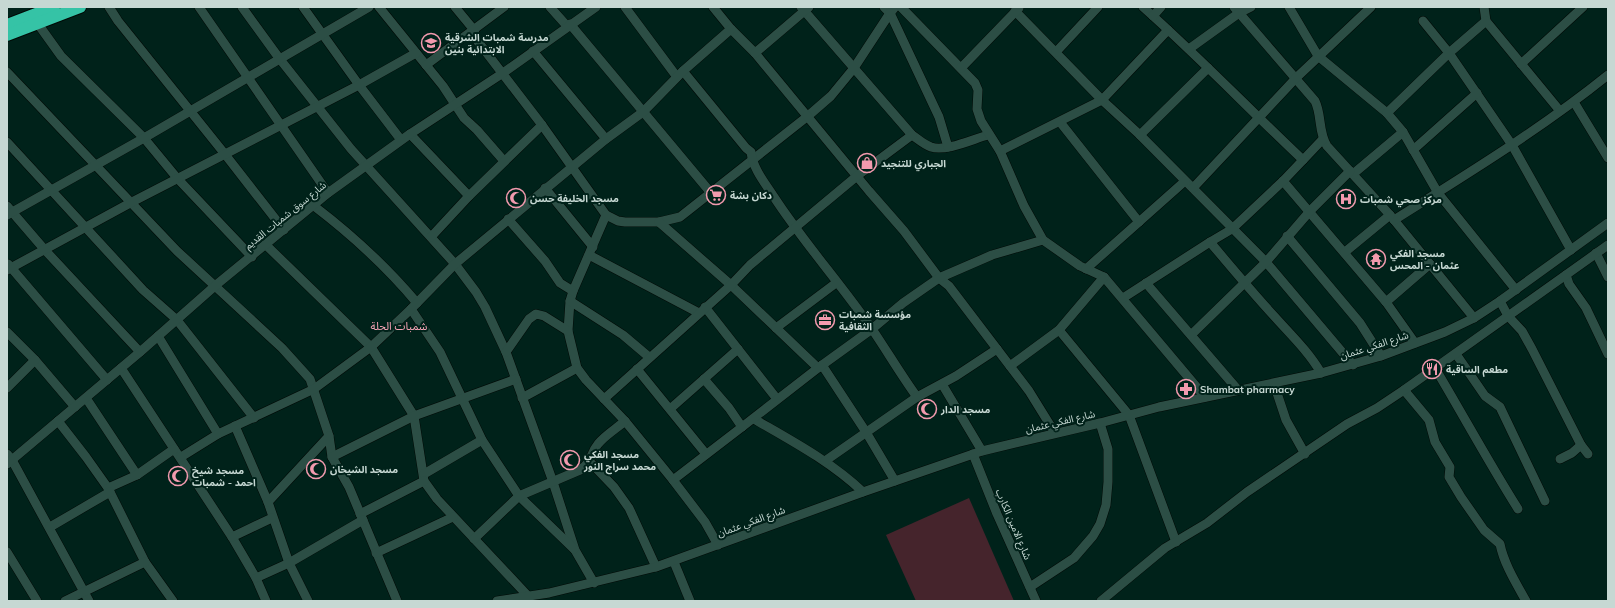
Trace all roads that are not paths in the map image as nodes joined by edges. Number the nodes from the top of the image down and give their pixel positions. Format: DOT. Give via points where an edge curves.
graph roads {
  1 [pos="54,7"];
  2 [pos="80,7"];
  3 [pos="109,7"];
  4 [pos="199,7"];
  5 [pos="242,7"];
  6 [pos="303,7"];
  7 [pos="369,7"];
  8 [pos="379,7"];
  9 [pos="455,7"];
  10 [pos="504,7"];
  11 [pos="550,7"];
  12 [pos="596,7"];
  13 [pos="625,7"];
  14 [pos="713,7"];
  15 [pos="901,7"];
  16 [pos="1098,7"];
  17 [pos="1143,7"];
  18 [pos="1161,7"];
  19 [pos="1251,7"];
  20 [pos="1289,7"];
  21 [pos="1371,7"];
  22 [pos="1484,7"];
  23 [pos="1583,7"];
  24 [pos="805,8"];
  25 [pos="889,9"];
  26 [pos="1017,9"];
  27 [pos="1237,10"];
  28 [pos="1153,16"];
  29 [pos="1423,21"];
  30 [pos="1486,21"];
  31 [pos="38,24"];
  32 [pos="7,25"];
  33 [pos="569,25"];
  34 [pos="731,29"];
  35 [pos="474,30"];
  36 [pos="1168,30"];
  37 [pos="322,34"];
  38 [pos="7,35"];
  39 [pos="1189,49"];
  40 [pos="533,51"];
  41 [pos="1056,52"];
  42 [pos="416,53"];
  43 [pos="755,53"];
  44 [pos="1449,54"];
  45 [pos="1318,56"];
  46 [pos="279,58"];
  47 [pos="1521,64"];
  48 [pos="426,66"];
  49 [pos="854,68"];
  50 [pos="960,68"];
  51 [pos="1208,68"];
  52 [pos="7,72"];
  53 [pos="503,73"];
  54 [pos="680,74"];
  55 [pos="1608,75"];
  56 [pos="247,78"];
  57 [pos="1296,78"];
  58 [pos="359,85"];
  59 [pos="1477,93"];
  60 [pos="1102,100"];
  61 [pos="1574,102"];
  62 [pos="317,106"];
  63 [pos="454,106"];
  64 [pos="190,111"];
  65 [pos="1560,111"];
  66 [pos="643,112"];
  67 [pos="1387,113"];
  68 [pos="808,116"];
  69 [pos="1258,118"];
  70 [pos="1060,122"];
  71 [pos="542,125"];
  72 [pos="280,126"];
  73 [pos="1403,132"];
  74 [pos="410,134"];
  75 [pos="912,135"];
  76 [pos="988,135"];
  77 [pos="1140,135"];
  78 [pos="144,138"];
  79 [pos="606,139"];
  80 [pos="1323,139"];
  81 [pos="401,140"];
  82 [pos="7,142"];
  83 [pos="1512,145"];
  84 [pos="948,147"];
  85 [pos="1413,150"];
  86 [pos="1000,151"];
  87 [pos="224,153"];
  88 [pos="1608,158"];
  89 [pos="1303,160"];
  90 [pos="504,161"];
  91 [pos="752,161"];
  92 [pos="95,165"];
  93 [pos="365,166"];
  94 [pos="572,166"];
  95 [pos="1351,173"];
  96 [pos="857,176"];
  97 [pos="178,178"];
  98 [pos="1185,181"];
  99 [pos="1282,181"];
  100 [pos="546,188"];
  101 [pos="1193,188"];
  102 [pos="51,190"];
  103 [pos="1438,192"];
  104 [pos="711,193"];
  105 [pos="328,194"];
  106 [pos="469,196"];
  107 [pos="132,202"];
  108 [pos="314,206"];
  109 [pos="9,211"];
  110 [pos="1310,211"];
  111 [pos="606,215"];
  112 [pos="1392,217"];
  113 [pos="508,219"];
  114 [pos="659,222"];
  115 [pos="1139,222"];
  116 [pos="1608,223"];
  117 [pos="85,228"];
  118 [pos="795,229"];
  119 [pos="1232,229"];
  120 [pos="284,230"];
  121 [pos="1287,236"];
  122 [pos="430,237"];
  123 [pos="1043,240"];
  124 [pos="1210,242"];
  125 [pos="1582,243"];
  126 [pos="266,245"];
  127 [pos="1608,245"];
  128 [pos="44,250"];
  129 [pos="1571,250"];
  130 [pos="591,251"];
  131 [pos="1345,252"];
  132 [pos="1593,256"];
  133 [pos="252,257"];
  134 [pos="1266,262"];
  135 [pos="455,264"];
  136 [pos="1430,264"];
  137 [pos="8,267"];
  138 [pos="1086,269"];
  139 [pos="1566,275"];
  140 [pos="1104,276"];
  141 [pos="1608,277"];
  142 [pos="939,278"];
  143 [pos="1244,282"];
  144 [pos="836,283"];
  145 [pos="1146,283"];
  146 [pos="216,285"];
  147 [pos="731,285"];
  148 [pos="1516,290"];
  149 [pos="573,291"];
  150 [pos="1123,298"];
  151 [pos="570,301"];
  152 [pos="1500,301"];
  153 [pos="1386,302"];
  154 [pos="414,306"];
  155 [pos="702,310"];
  156 [pos="1508,316"];
  157 [pos="1474,318"];
  158 [pos="177,320"];
  159 [pos="776,328"];
  160 [pos="872,329"];
  161 [pos="1059,330"];
  162 [pos="568,331"];
  163 [pos="7,332"];
  164 [pos="1191,335"];
  165 [pos="158,336"];
  166 [pos="1416,343"];
  167 [pos="371,347"];
  168 [pos="738,349"];
  169 [pos="997,349"];
  170 [pos="140,352"];
  171 [pos="506,352"];
  172 [pos="1456,354"];
  173 [pos="1608,354"];
  174 [pos="1381,356"];
  175 [pos="649,357"];
  176 [pos="35,360"];
  177 [pos="1353,365"];
  178 [pos="820,366"];
  179 [pos="1010,366"];
  180 [pos="121,368"];
  181 [pos="577,368"];
  182 [pos="1434,368"];
  183 [pos="637,369"];
  184 [pos="1321,373"];
  185 [pos="704,378"];
  186 [pos="516,379"];
  187 [pos="107,380"];
  188 [pos="942,384"];
  189 [pos="1274,384"];
  190 [pos="7,387"];
  191 [pos="314,389"];
  192 [pos="1238,390"];
  193 [pos="1404,390"];
  194 [pos="917,397"];
  195 [pos="1205,397"];
  196 [pos="86,398"];
  197 [pos="462,398"];
  198 [pos="522,398"];
  199 [pos="604,399"];
  200 [pos="777,399"];
  201 [pos="75,407"];
  202 [pos="670,409"];
  203 [pos="1129,415"];
  204 [pos="414,416"];
  205 [pos="254,418"];
  206 [pos="754,419"];
  207 [pos="58,421"];
  208 [pos="625,421"];
  209 [pos="1100,423"];
  210 [pos="235,426"];
  211 [pos="742,428"];
  212 [pos="866,432"];
  213 [pos="1055,433"];
  214 [pos="218,434"];
  215 [pos="329,436"];
  216 [pos="482,440"];
  217 [pos="1581,445"];
  218 [pos="174,449"];
  219 [pos="978,453"];
  220 [pos="706,454"];
  221 [pos="1305,454"];
  222 [pos="1588,454"];
  223 [pos="181,457"];
  224 [pos="332,457"];
  225 [pos="9,459"];
  226 [pos="1560,459"];
  227 [pos="825,461"];
  228 [pos="590,462"];
  229 [pos="137,475"];
  230 [pos="424,478"];
  231 [pos="673,480"];
  232 [pos="895,481"];
  233 [pos="552,482"];
  234 [pos="109,490"];
  235 [pos="863,492"];
  236 [pos="519,496"];
  237 [pos="1545,500"];
  238 [pos="268,502"];
  239 [pos="1518,509"];
  240 [pos="362,517"];
  241 [pos="453,517"];
  242 [pos="272,518"];
  243 [pos="50,527"];
  244 [pos="232,537"];
  245 [pos="474,539"];
  246 [pos="1176,542"];
  247 [pos="718,545"];
  248 [pos="575,550"];
  249 [pos="7,552"];
  250 [pos="376,553"];
  251 [pos="145,562"];
  252 [pos="674,562"];
  253 [pos="288,563"];
  254 [pos="656,567"];
  255 [pos="256,578"];
  256 [pos="594,583"];
  257 [pos="1030,587"];
  258 [pos="84,591"];
  259 [pos="528,596"];
  260 [pos="37,601"];
  261 [pos="65,601"];
  262 [pos="89,601"];
  263 [pos="173,601"];
  264 [pos="266,601"];
  265 [pos="308,601"];
  266 [pos="397,601"];
  267 [pos="496,601"];
  268 [pos="690,601"];
  269 [pos="1036,601"];
  270 [pos="1101,601"];
  271 [pos="1526,601"];
  1 -- 32 [label="highway"];
  2 -- 31 [label="highway"];
  3 -- 64 [label="street"];
  4 -- 56 [label="street"];
  5 -- 46 [label="street"];
  6 -- 37 [label="street"];
  7 -- 37 [label="street"];
  8 -- 42 [label="street"];
  9 -- 35 [label="street"];
  10 -- 35 [label="street"];
  11 -- 33 [label="street"];
  12 -- 33 [label="street, شارع سوق شمبات القديم"];
  13 -- 54 [label="street"];
  14 -- 34 [label="street"];
  15 -- 50 [label="street"];
  16 -- 41 [label="street"];
  17 -- 28 [label="street"];
  18 -- 28 [label="street"];
  19 -- 27 [label="street"];
  20 -- 45 [label="street"];
  21 -- 45 [label="street"];
  22 -- 30 [label="street"];
  23 -- 47 [label="street"];
  24 -- 43 [label="street"];
  24 -- 49 [label="street"];
  25 -- 49 [label="street"];
  25 -- 84 [label="street" via="939,117"];
  26 -- 41 [label="street"];
  26 -- 50 [label="street"];
  27 -- 39 [label="street"];
  27 -- 57 [label="street"];
  28 -- 36 [label="street"];
  29 -- 44 [label="street"];
  30 -- 44 [label="street"];
  30 -- 47 [label="street"];
  31 -- 38 [label="highway"];
  31 -- 78 [label="street" via="61,56"];
  33 -- 40 [label="street, شارع سوق شمبات القديم"];
  33 -- 66 [label="street"];
  34 -- 43 [label="street"];
  34 -- 54 [label="street"];
  35 -- 48 [label="street"];
  35 -- 53 [label="street" via="476,39"];
  36 -- 39 [label="street"];
  36 -- 60 [label="street"];
  37 -- 46 [label="street"];
  37 -- 58 [label="street"];
  39 -- 51 [label="street"];
  40 -- 53 [label="street, شارع سوق شمبات القديم"];
  40 -- 79 [label="street"];
  41 -- 60 [label="street"];
  42 -- 48 [label="street"];
  42 -- 58 [label="street"];
  43 -- 68 [label="street"];
  44 -- 59 [label="street"];
  44 -- 67 [label="street"];
  45 -- 57 [label="street"];
  45 -- 67 [label="street"];
  46 -- 56 [label="street"];
  46 -- 62 [label="street"];
  47 -- 65 [label="street"];
  48 -- 63 [label="street" via="449,95"];
  49 -- 68 [label="street" via="831,96"];
  49 -- 75 [label="street"];
  50 -- 76 [label="street" via="977,88 977,109"];
  51 -- 69 [label="street"];
  51 -- 77 [label="street"];
  52 -- 92 [label="street"];
  53 -- 63 [label="street, شارع سوق شمبات القديم"];
  53 -- 71 [label="street"];
  54 -- 66 [label="street"];
  54 -- 91 [label="street" via="751,152"];
  55 -- 61 [label="street"];
  56 -- 64 [label="street"];
  56 -- 72 [label="street"];
  57 -- 69 [label="street"];
  57 -- 80 [label="street" via="1315,101"];
  58 -- 62 [label="street"];
  58 -- 81 [label="street"];
  59 -- 83 [label="street"];
  59 -- 85 [label="street"];
  60 -- 70 [label="street"];
  60 -- 77 [label="street"];
  61 -- 65 [label="street"];
  61 -- 88 [label="street"];
  62 -- 72 [label="street"];
  62 -- 93 [label="street"];
  63 -- 74 [label="street, شارع سوق شمبات القديم"];
  63 -- 90 [label="street"];
  64 -- 78 [label="street"];
  64 -- 87 [label="street"];
  65 -- 83 [label="street"];
  66 -- 79 [label="street"];
  66 -- 104 [label="street"];
  67 -- 73 [label="street"];
  68 -- 91 [label="street"];
  68 -- 96 [label="street"];
  69 -- 89 [label="street"];
  69 -- 101 [label="street"];
  70 -- 86 [label="street"];
  70 -- 115 [label="street"];
  71 -- 90 [label="street"];
  71 -- 94 [label="street"];
  72 -- 87 [label="street"];
  72 -- 105 [label="street"];
  73 -- 85 [label="street"];
  73 -- 95 [label="street"];
  74 -- 81 [label="street, شارع سوق شمبات القديم"];
  74 -- 106 [label="street"];
  75 -- 84 [label="street" via="923,144 932,147"];
  75 -- 96 [label="street"];
  76 -- 84 [label="street"];
  76 -- 86 [label="street"];
  77 -- 98 [label="street"];
  78 -- 92 [label="street"];
  78 -- 97 [label="street"];
  79 -- 94 [label="street"];
  80 -- 89 [label="street"];
  80 -- 95 [label="street"];
  81 -- 93 [label="street, شارع سوق شمبات القديم"];
  82 -- 102 [label="street"];
  83 -- 103 [label="street"];
  83 -- 129 [label="street"];
  85 -- 103 [label="street"];
  86 -- 123 [label="street" via="1024,206"];
  87 -- 97 [label="street"];
  87 -- 120 [label="street"];
  89 -- 99 [label="street"];
  90 -- 106 [label="street"];
  91 -- 104 [label="street"];
  91 -- 118 [label="street"];
  92 -- 102 [label="street"];
  92 -- 107 [label="street"];
  93 -- 105 [label="street, شارع سوق شمبات القديم"];
  93 -- 122 [label="street"];
  94 -- 100 [label="street"];
  94 -- 111 [label="street"];
  95 -- 110 [label="street"];
  95 -- 112 [label="street"];
  96 -- 118 [label="street"];
  96 -- 142 [label="street" via="904,231"];
  97 -- 107 [label="street"];
  97 -- 133 [label="street"];
  98 -- 101 [label="street"];
  98 -- 115 [label="street"];
  99 -- 110 [label="street"];
  99 -- 119 [label="street"];
  100 -- 113 [label="street"];
  100 -- 130 [label="street"];
  101 -- 119 [label="street"];
  102 -- 109 [label="street"];
  102 -- 117 [label="street"];
  103 -- 112 [label="street"];
  103 -- 148 [label="street"];
  104 -- 114 [label="street" via="680,217"];
  105 -- 108 [label="street, شارع سوق شمبات القديم"];
  106 -- 122 [label="street"];
  107 -- 117 [label="street"];
  107 -- 146 [label="street" via="177,251"];
  108 -- 120 [label="street, شارع سوق شمبات القديم"];
  108 -- 154 [label="street" via="352,235 396,278"];
  109 -- 128 [label="street"];
  110 -- 121 [label="street"];
  110 -- 131 [label="street"];
  111 -- 114 [label="street" via="618,221"];
  111 -- 130 [label="street"];
  112 -- 131 [label="street"];
  112 -- 136 [label="street"];
  113 -- 135 [label="street"];
  113 -- 149 [label="street" via="545,261 560,283"];
  114 -- 147 [label="street"];
  115 -- 138 [label="street"];
  116 -- 125 [label="street, شارع الفكي عثمان"];
  117 -- 128 [label="street"];
  117 -- 158 [label="street" via="143,290"];
  118 -- 144 [label="street"];
  118 -- 147 [label="street" via="750,265"];
  119 -- 124 [label="street"];
  119 -- 134 [label="street"];
  120 -- 126 [label="street, شارع سوق شمبات القديم"];
  121 -- 134 [label="street"];
  121 -- 174 [label="street" via="1360,322"];
  122 -- 135 [label="street"];
  123 -- 138 [label="street"];
  123 -- 142 [label="street" via="992,255"];
  124 -- 143 [label="street"];
  124 -- 145 [label="street"];
  125 -- 129 [label="street, شارع الفكي عثمان"];
  125 -- 132 [label="street"];
  126 -- 133 [label="street, شارع سوق شمبات القديم"];
  126 -- 167 [label="street"];
  127 -- 132 [label="street"];
  128 -- 137 [label="street"];
  128 -- 170 [label="street"];
  129 -- 148 [label="street, شارع الفكي عثمان"];
  130 -- 149 [label="street"];
  130 -- 155 [label="street"];
  131 -- 153 [label="street"];
  132 -- 139 [label="street"];
  132 -- 141 [label="street"];
  133 -- 146 [label="street, شارع سوق شمبات القديم"];
  134 -- 143 [label="street"];
  134 -- 177 [label="street"];
  135 -- 154 [label="street"];
  135 -- 171 [label="street" via="485,307"];
  136 -- 153 [label="street"];
  136 -- 157 [label="street"];
  137 -- 187 [label="street"];
  138 -- 140 [label="street"];
  139 -- 156 [label="street"];
  139 -- 173 [label="street" via="1569,284 1586,308"];
  140 -- 150 [label="street"];
  140 -- 161 [label="street"];
  142 -- 160 [label="street"];
  142 -- 169 [label="street" via="949,286"];
  143 -- 164 [label="street"];
  143 -- 184 [label="street" via="1296,339"];
  144 -- 159 [label="street"];
  144 -- 160 [label="street"];
  145 -- 150 [label="street"];
  145 -- 164 [label="street"];
  146 -- 158 [label="street, شارع سوق شمبات القديم"];
  146 -- 191 [label="street" via="282,348 310,379"];
  147 -- 155 [label="street"];
  147 -- 159 [label="street"];
  148 -- 152 [label="street, شارع الفكي عثمان"];
  149 -- 151 [label="street"];
  150 -- 195 [label="street"];
  151 -- 162 [label="street"];
  151 -- 175 [label="street" via="623,335"];
  152 -- 156 [label="street"];
  152 -- 157 [label="street, شارع الفكي عثمان"];
  153 -- 166 [label="street"];
  154 -- 167 [label="street"];
  154 -- 197 [label="street"];
  155 -- 168 [label="street"];
  155 -- 175 [label="street"];
  156 -- 172 [label="street"];
  156 -- 217 [label="street" via="1522,331"];
  157 -- 166 [label="street, شارع الفكي عثمان"];
  158 -- 165 [label="street, شارع سوق شمبات القديم"];
  158 -- 205 [label="street"];
  159 -- 178 [label="street"];
  160 -- 178 [label="street"];
  160 -- 194 [label="street"];
  161 -- 179 [label="street"];
  161 -- 203 [label="street"];
  162 -- 171 [label="street" via="536,314 529,319"];
  162 -- 181 [label="street"];
  163 -- 176 [label="street"];
  164 -- 192 [label="street"];
  165 -- 170 [label="street, شارع سوق شمبات القديم"];
  165 -- 214 [label="street"];
  166 -- 174 [label="street, شارع الفكي عثمان"];
  167 -- 191 [label="street"];
  167 -- 204 [label="street"];
  168 -- 185 [label="street"];
  168 -- 200 [label="street"];
  169 -- 179 [label="street"];
  169 -- 188 [label="street"];
  170 -- 180 [label="street, شارع سوق شمبات القديم"];
  171 -- 186 [label="street"];
  172 -- 182 [label="street"];
  172 -- 237 [label="street" via="1485,396 1500,407"];
  174 -- 177 [label="street, شارع الفكي عثمان"];
  175 -- 183 [label="street"];
  176 -- 190 [label="street"];
  176 -- 201 [label="street"];
  177 -- 184 [label="street, شارع الفكي عثمان"];
  178 -- 200 [label="street"];
  178 -- 212 [label="street"];
  179 -- 213 [label="street"];
  180 -- 187 [label="street, شارع سوق شمبات القديم"];
  180 -- 218 [label="street"];
  181 -- 198 [label="street"];
  181 -- 199 [label="street"];
  182 -- 193 [label="street"];
  182 -- 239 [label="street"];
  183 -- 199 [label="street"];
  183 -- 202 [label="street"];
  184 -- 189 [label="street, شارع الفكي عثمان"];
  185 -- 202 [label="street"];
  185 -- 211 [label="street"];
  186 -- 197 [label="street"];
  186 -- 198 [label="street"];
  187 -- 196 [label="street, شارع سوق شمبات القديم"];
  188 -- 194 [label="street"];
  188 -- 219 [label="street, شارع الامين الكارب"];
  189 -- 192 [label="street, شارع الفكي عثمان"];
  189 -- 221 [label="street" via="1286,420"];
  191 -- 205 [label="street"];
  191 -- 215 [label="street"];
  192 -- 195 [label="street, شارع الفكي عثمان"];
  193 -- 221 [label="street" via="1347,424"];
  193 -- 271 [label="street" via="1428,418 1435,442 1450,467 1449,477 1479,524 1500,544"];
  194 -- 212 [label="street"];
  195 -- 203 [label="street, شارع الفكي عثمان"];
  196 -- 201 [label="street, شارع سوق شمبات القديم"];
  196 -- 229 [label="street"];
  197 -- 204 [label="street"];
  197 -- 216 [label="street"];
  198 -- 233 [label="street"];
  199 -- 208 [label="street"];
  200 -- 206 [label="street"];
  201 -- 207 [label="street, شارع سوق شمبات القديم"];
  202 -- 220 [label="street"];
  203 -- 209 [label="street, شارع الفكي عثمان"];
  203 -- 246 [label="street"];
  204 -- 224 [label="street"];
  204 -- 230 [label="street"];
  205 -- 210 [label="street"];
  206 -- 211 [label="street"];
  206 -- 227 [label="street"];
  207 -- 225 [label="street, شارع سوق شمبات القديم"];
  207 -- 234 [label="street"];
  208 -- 228 [label="street" via="598,444"];
  208 -- 231 [label="street"];
  209 -- 213 [label="street, شارع الفكي عثمان"];
  209 -- 257 [label="street" via="1108,449 1108,482 1106,505 1100,524 1074,558"];
  210 -- 214 [label="street"];
  210 -- 238 [label="street"];
  211 -- 220 [label="street"];
  212 -- 227 [label="street"];
  212 -- 232 [label="street"];
  213 -- 219 [label="street, شارع الفكي عثمان"];
  214 -- 223 [label="street"];
  215 -- 224 [label="street"];
  215 -- 238 [label="street"];
  216 -- 230 [label="street"];
  216 -- 236 [label="street"];
  217 -- 222 [label="street"];
  217 -- 226 [label="street"];
  218 -- 223 [label="street"];
  218 -- 229 [label="street"];
  219 -- 232 [label="street, شارع الفكي عثمان"];
  219 -- 257 [label="street, شارع الامين الكارب" via="997,514"];
  220 -- 231 [label="street"];
  221 -- 246 [label="street"];
  223 -- 244 [label="street"];
  224 -- 240 [label="street"];
  225 -- 243 [label="street"];
  227 -- 235 [label="street"];
  228 -- 233 [label="street" via="580,470"];
  228 -- 254 [label="street" via="614,487 629,508"];
  229 -- 234 [label="street"];
  230 -- 240 [label="street"];
  230 -- 241 [label="street" via="437,499"];
  231 -- 247 [label="street" via="705,522"];
  232 -- 235 [label="street, شارع الفكي عثمان"];
  233 -- 236 [label="street"];
  233 -- 248 [label="street"];
  234 -- 243 [label="street"];
  234 -- 251 [label="street"];
  235 -- 247 [label="street, شارع الفكي عثمان"];
  236 -- 245 [label="street"];
  236 -- 248 [label="street"];
  238 -- 242 [label="street"];
  240 -- 250 [label="street"];
  240 -- 253 [label="street"];
  241 -- 245 [label="street"];
  241 -- 250 [label="street"];
  242 -- 244 [label="street"];
  242 -- 253 [label="street"];
  243 -- 258 [label="street"];
  244 -- 255 [label="street"];
  245 -- 259 [label="street"];
  246 -- 270 [label="street" via="1151,559"];
  247 -- 252 [label="street, شارع الفكي عثمان"];
  248 -- 256 [label="street"];
  249 -- 260 [label="street"];
  250 -- 266 [label="street"];
  251 -- 258 [label="street"];
  251 -- 263 [label="street"];
  252 -- 254 [label="street, شارع الفكي عثمان"];
  252 -- 268 [label="street"];
  253 -- 255 [label="street"];
  253 -- 265 [label="street"];
  254 -- 256 [label="street, شارع الفكي عثمان"];
  255 -- 264 [label="street"];
  256 -- 259 [label="street, شارع الفكي عثمان"];
  257 -- 269 [label="street, شارع الامين الكارب"];
  258 -- 261 [label="street"];
  258 -- 262 [label="street"];
  259 -- 267 [label="street, شارع الفكي عثمان"];
}
